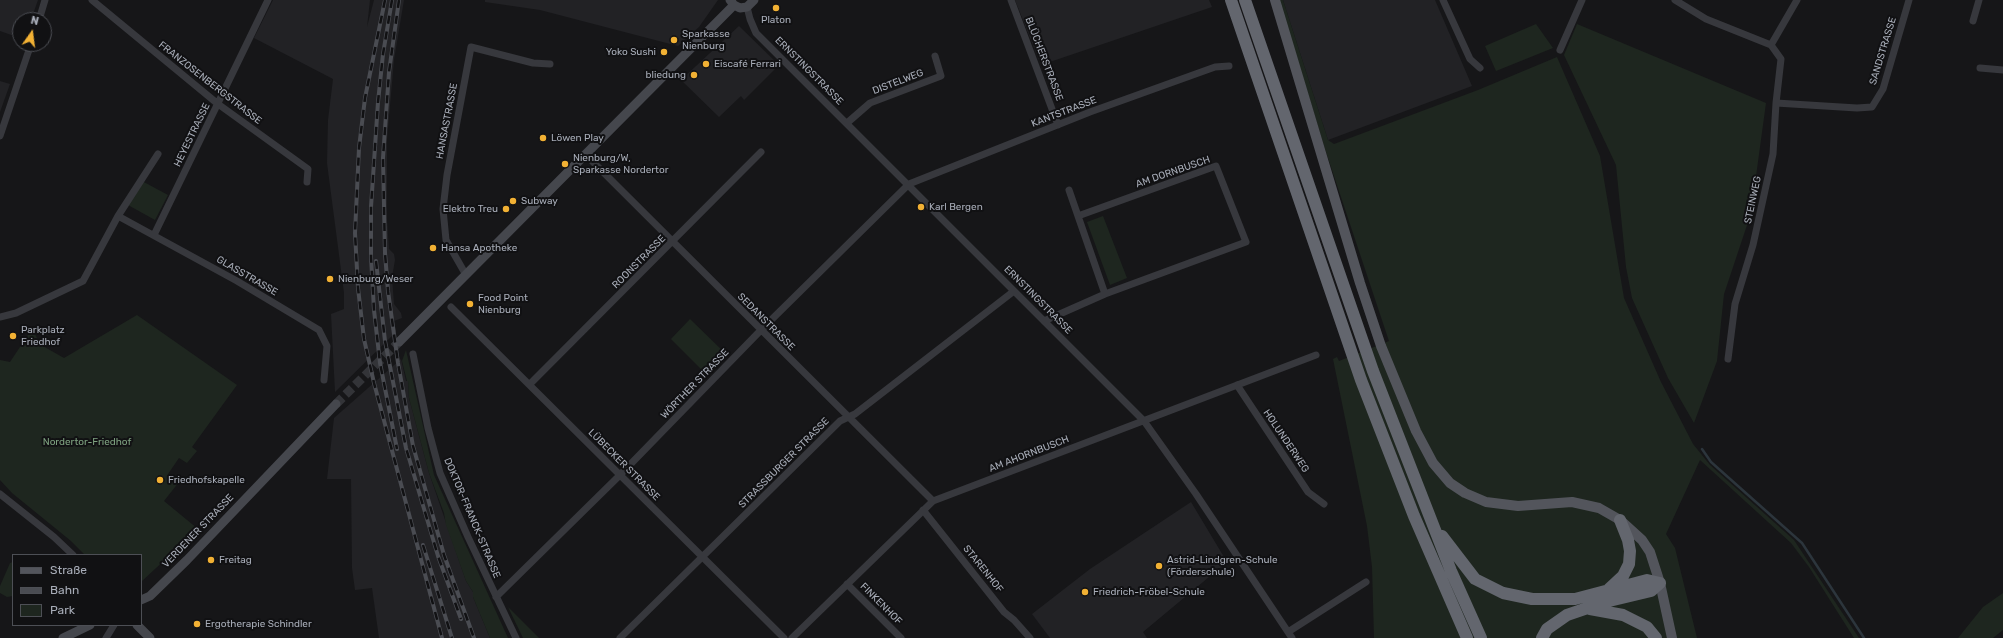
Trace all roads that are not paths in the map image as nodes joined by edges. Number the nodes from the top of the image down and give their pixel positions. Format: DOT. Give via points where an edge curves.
graph roads {
  1 [pos="45,0"];
  2 [pos="268,0"];
  3 [pos="1011,0"];
  4 [pos="1231,0"];
  5 [pos="1245,0"];
  6 [pos="1275,0"];
  7 [pos="1443,0"];
  8 [pos="1582,0"];
  9 [pos="1675,0"];
  10 [pos="1798,0"];
  11 [pos="1908,0"];
  12 [pos="1979,0"];
  13 [pos="92,1"];
  14 [pos="732,3"];
  15 [pos="750,3"];
  16 [pos="41,12"];
  17 [pos="1973,22"];
  18 [pos="1771,45"];
  19 [pos="1560,50"];
  20 [pos="27,52"];
  21 [pos="935,56"];
  22 [pos="550,64"];
  23 [pos="1229,66"];
  24 [pos="1480,68"];
  25 [pos="1980,68"];
  26 [pos="2003,70"];
  27 [pos="1776,103"];
  28 [pos="218,104"];
  29 [pos="847,123"];
  30 [pos="1058,125"];
  31 [pos="0,136"];
  32 [pos="761,152"];
  33 [pos="158,154"];
  34 [pos="586,155"];
  35 [pos="308,182"];
  36 [pos="909,184"];
  37 [pos="1070,190"];
  38 [pos="118,216"];
  39 [pos="1078,216"];
  40 [pos="154,235"];
  41 [pos="673,242"];
  42 [pos="466,275"];
  43 [pos="1014,291"];
  44 [pos="1105,294"];
  45 [pos="451,307"];
  46 [pos="0,318"];
  47 [pos="1044,321"];
  48 [pos="761,330"];
  49 [pos="399,342"];
  50 [pos="413,354"];
  51 [pos="1316,355"];
  52 [pos="1728,359"];
  53 [pos="324,380"];
  54 [pos="530,384"];
  55 [pos="1236,385"];
  56 [pos="336,404"];
  57 [pos="848,418"];
  58 [pos="1144,421"];
  59 [pos="620,475"];
  60 [pos="0,494"];
  61 [pos="933,501"];
  62 [pos="1324,504"];
  63 [pos="923,510"];
  64 [pos="1431,520"];
  65 [pos="1620,520"];
  66 [pos="72,554"];
  67 [pos="702,558"];
  68 [pos="1366,582"];
  69 [pos="1660,583"];
  70 [pos="847,584"];
  71 [pos="1606,592"];
  72 [pos="496,597"];
  73 [pos="142,600"];
  74 [pos="1450,602"];
  75 [pos="1588,609"];
  76 [pos="88,626"];
  77 [pos="113,626"];
  78 [pos="138,626"];
  79 [pos="1290,635"];
  80 [pos="1673,637"];
  81 [pos="63,638"];
  82 [pos="106,638"];
  83 [pos="150,638"];
  84 [pos="516,638"];
  85 [pos="620,638"];
  86 [pos="784,638"];
  87 [pos="792,638"];
  88 [pos="901,638"];
  89 [pos="1030,638"];
  90 [pos="1461,638"];
  91 [pos="1467,638"];
  92 [pos="1481,638"];
  93 [pos="1542,638"];
  94 [pos="1656,638"];
  1 -- 16 [label="street"];
  2 -- 28 [label="street, HEYESTRASSE"];
  3 -- 30 [label="street, BLÜCHERSTRASSE"];
  4 -- 74 [label="highway" via="1361,380"];
  5 -- 64 [label="highway" via="1367,355"];
  6 -- 65 [label="main road" via="1360,283 1416,431 1433,463 1450,483 1486,502 1518,506 1572,502 1599,508"];
  7 -- 24 [label="street" via="1470,59"];
  8 -- 19 [label="street"];
  9 -- 18 [label="street" via="1706,19"];
  10 -- 18 [label="street"];
  11 -- 27 [label="street, SANDSTRASSE" via="1883,89 1872,107"];
  12 -- 17 [label="street"];
  13 -- 28 [label="street, FRANZOSENBERGSTRASSE"];
  14 -- 15 [label="main road" via="740,8"];
  14 -- 34 [label="main road"];
  15 -- 29 [label="street, ERNSTINGSTRASSE" via="750,20 756,33"];
  18 -- 27 [label="street, STEINWEG" via="1781,59"];
  20 -- 31 [label="street"];
  21 -- 29 [label="street, DISTELWEG" via="941,76 870,103"];
  22 -- 42 [label="street, HANSASTRASSE" via="533,63 471,47 443,209 446,240"];
  23 -- 30 [label="street, KANTSTRASSE" via="1215,67"];
  25 -- 26 [label="street"];
  27 -- 52 [label="street, STEINWEG" via="1773,154 1753,245 1735,304"];
  28 -- 35 [label="street, FRANZOSENBERGSTRASSE" via="308,169"];
  28 -- 40 [label="street, HEYESTRASSE"];
  29 -- 36 [label="street, ERNSTINGSTRASSE"];
  30 -- 36 [label="street, KANTSTRASSE"];
  32 -- 41 [label="street, ROONSTRASSE"];
  33 -- 38 [label="street"];
  34 -- 41 [label="street, SEDANSTRASSE"];
  34 -- 42 [label="main road"];
  36 -- 43 [label="street, ERNSTINGSTRASSE"];
  36 -- 48 [label="street, WÖRTHER STRASSE"];
  37 -- 39 [label="street"];
  38 -- 40 [label="street, GLASSTRASSE"];
  38 -- 46 [label="street" via="83,281"];
  39 -- 44 [label="street"];
  39 -- 44 [label="street, AM DORNBUSCH" via="1216,166 1246,242"];
  40 -- 53 [label="street, GLASSTRASSE" via="319,330 327,346"];
  41 -- 48 [label="street, SEDANSTRASSE"];
  41 -- 54 [label="street, ROONSTRASSE"];
  42 -- 49 [label="main road"];
  43 -- 47 [label="street, ERNSTINGSTRASSE"];
  43 -- 57 [label="street, STRASSBURGER STRASSE"];
  44 -- 47 [label="street, AM DORNBUSCH"];
  45 -- 54 [label="street, LÜBECKER STRASSE"];
  47 -- 58 [label="street, ERNSTINGSTRASSE"];
  48 -- 57 [label="street, SEDANSTRASSE"];
  48 -- 59 [label="street, WÖRTHER STRASSE"];
  50 -- 72 [label="street, DOKTOR-FRANCK-STRASSE" via="440,473"];
  51 -- 55 [label="street, AM AHORNBUSCH"];
  54 -- 59 [label="street, LÜBECKER STRASSE"];
  55 -- 58 [label="street, AM AHORNBUSCH"];
  55 -- 62 [label="street, HOLUNDERWEG" via="1308,492"];
  56 -- 73 [label="main road, VERDENER STRASSE" via="187,560 150,596"];
  57 -- 61 [label="street, SEDANSTRASSE"];
  57 -- 67 [label="street, STRASSBURGER STRASSE" via="840,421"];
  58 -- 61 [label="street, AM AHORNBUSCH"];
  58 -- 79 [label="street, ERNSTINGSTRASSE"];
  59 -- 67 [label="street, LÜBECKER STRASSE"];
  59 -- 72 [label="street, WÖRTHER STRASSE"];
  60 -- 66 [label="street" via="54,536"];
  61 -- 63 [label="street, AM AHORNBUSCH"];
  63 -- 70 [label="street, AM AHORNBUSCH"];
  63 -- 89 [label="street, STARENHOF" via="1004,612"];
  64 -- 71 [label="highway" via="1475,579 1503,593 1532,599 1575,600"];
  64 -- 92 [label="highway"];
  65 -- 69 [label="main road" via="1642,540 1650,552"];
  65 -- 71 [label="highway" via="1628,540 1629,564 1623,576"];
  67 -- 85 [label="street, STRASSBURGER STRASSE"];
  67 -- 86 [label="street, LÜBECKER STRASSE"];
  68 -- 79 [label="street, ERNSTINGSTRASSE"];
  69 -- 71 [label="highway" via="1647,580"];
  69 -- 75 [label="highway" via="1651,591 1605,602"];
  69 -- 80 [label="main road"];
  70 -- 87 [label="street, AM AHORNBUSCH"];
  70 -- 88 [label="street, FINKENHOF"];
  72 -- 84 [label="street, DOKTOR-FRANCK-STRASSE"];
  74 -- 90 [label="highway"];
  74 -- 91 [label="highway"];
  75 -- 93 [label="highway" via="1567,615 1547,629"];
  75 -- 94 [label="highway" via="1623,615 1647,627"];
  76 -- 81 [label="main road"];
  77 -- 82 [label="street"];
  78 -- 83 [label="main road"];
}
